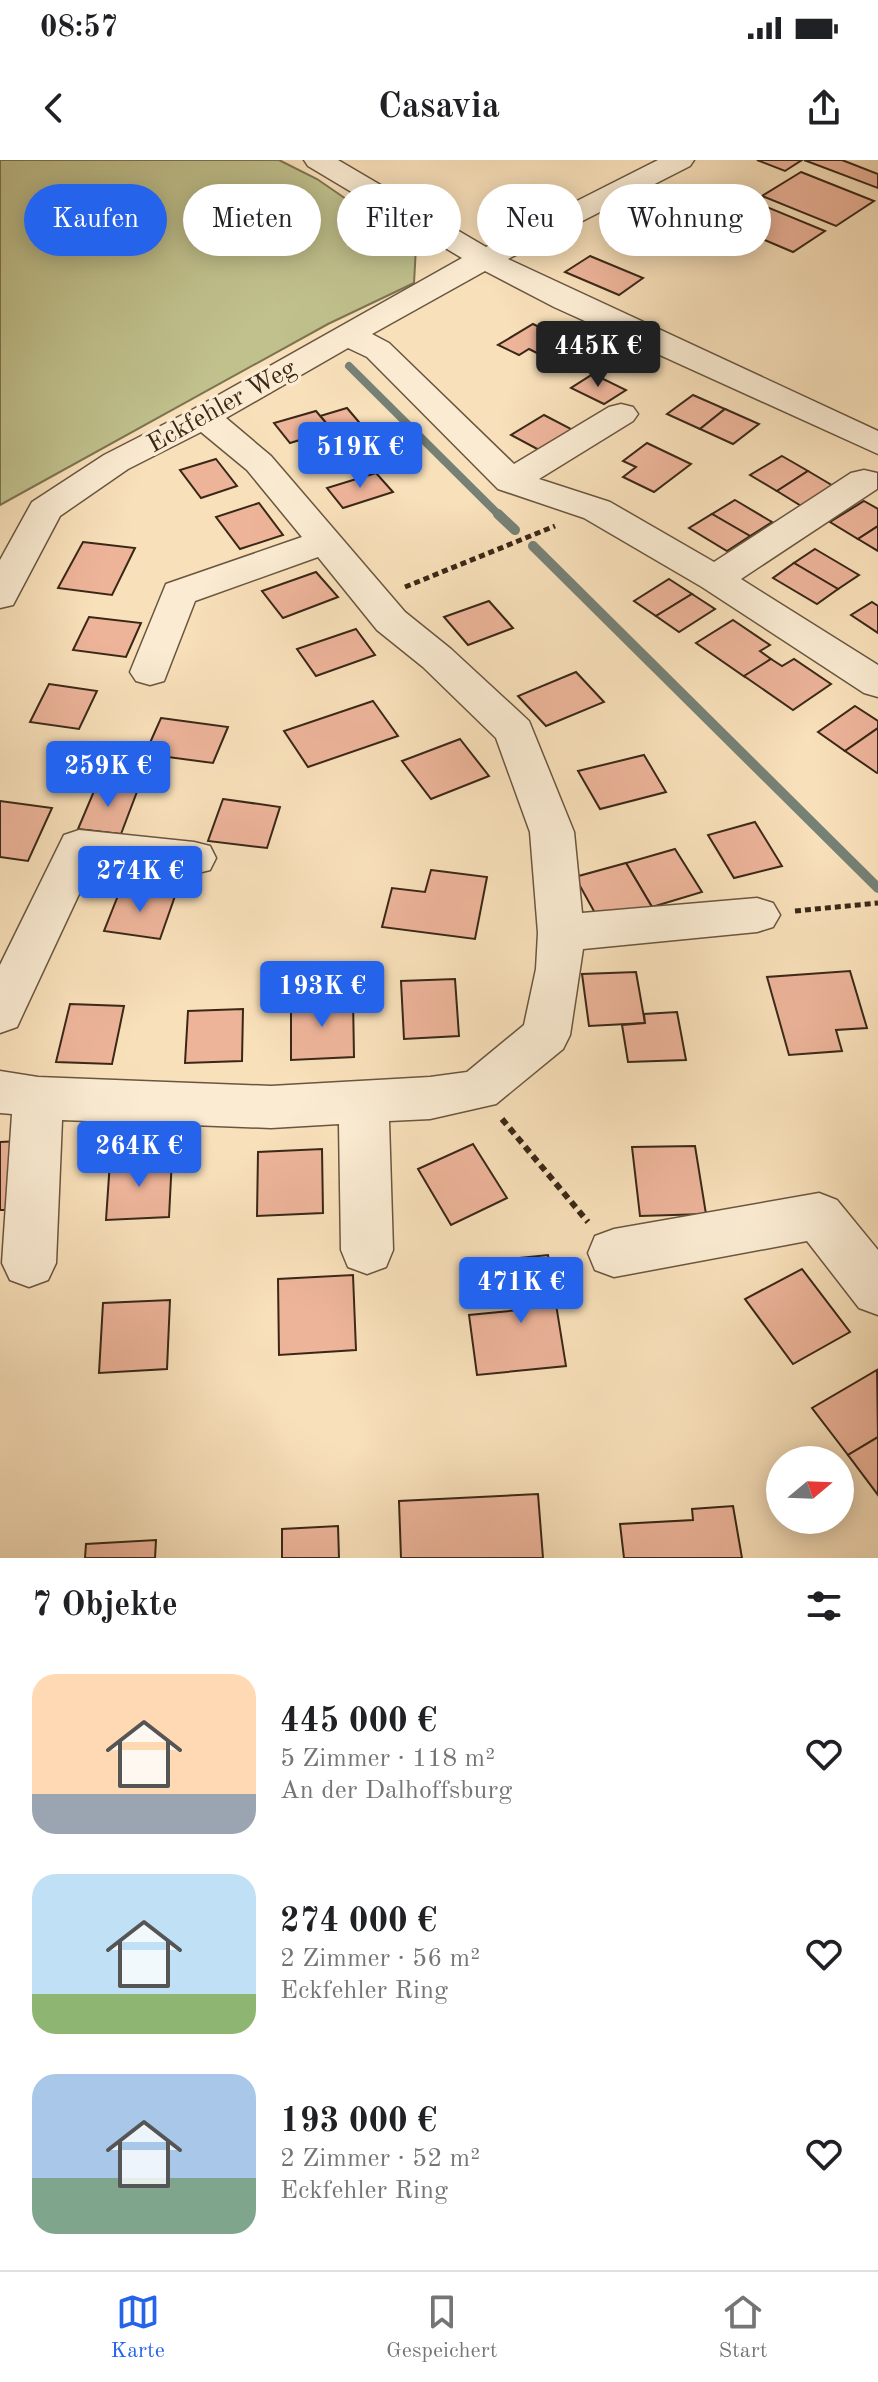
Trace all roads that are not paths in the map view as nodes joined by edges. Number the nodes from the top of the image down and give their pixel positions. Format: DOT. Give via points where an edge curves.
graph roads {
  1 [pos="318,160"];
  2 [pos="680,160"];
  3 [pos="485,259"];
  4 [pos="348,335"];
  5 [pos="621,414"];
  6 [pos="204,417"];
  7 [pos="878,444"];
  8 [pos="511,481"];
  9 [pos="864,481"];
  10 [pos="325,542"];
  11 [pos="715,579"];
  12 [pos="0,596"];
  13 [pos="150,672"];
  14 [pos="876,679"];
  15 [pos="194,858"];
  16 [pos="757,915"];
  17 [pos="561,933"];
  18 [pos="0,1014"];
  19 [pos="19,1095"];
  20 [pos="364,1102"];
  21 [pos="367,1250"];
  22 [pos="614,1253"];
  23 [pos="29,1263"];
  24 [pos="878,1291"];
  1 -- 3 [label="street"];
  2 -- 3 [label="street, Eckfehler Weg"];
  3 -- 4 [label="street, Eckfehler Weg"];
  3 -- 7 [label="street"];
  4 -- 6 [label="street, Eckfehler Weg"];
  4 -- 8 [label="street" via="378,350"];
  5 -- 8 [label="street"];
  6 -- 10 [label="street" via="259,463"];
  6 -- 12 [label="street, Eckfehler Weg" via="116,462 45,510"];
  8 -- 11 [label="street" via="597,510"];
  9 -- 11 [label="street"];
  10 -- 13 [label="street" via="179,593"];
  10 -- 17 [label="street" via="391,621 514,731 552,832"];
  11 -- 14 [label="street"];
  15 -- 18 [label="street" via="79,846"];
  16 -- 17 [label="street"];
  17 -- 20 [label="street" via="546,1035 479,1090"];
  19 -- 20 [label="street" via="271,1107"];
  19 -- 23 [label="street"];
  20 -- 21 [label="street"];
  22 -- 24 [label="street" via="819,1216"];
}
